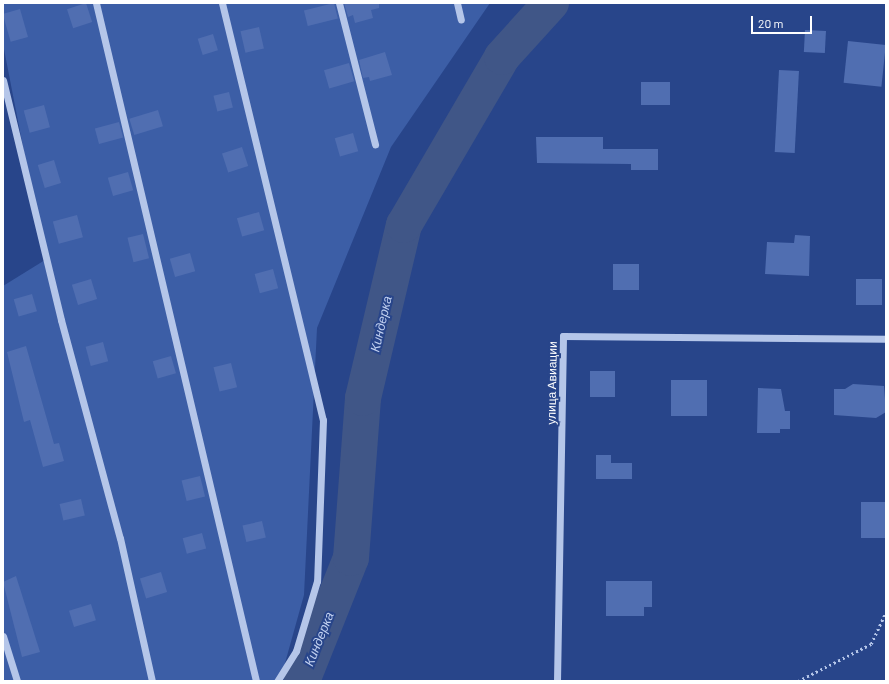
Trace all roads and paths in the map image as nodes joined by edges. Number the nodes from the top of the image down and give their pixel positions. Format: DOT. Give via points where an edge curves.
graph roads {
  1 [pos="96,3"];
  2 [pos="222,3"];
  3 [pos="339,3"];
  4 [pos="457,3"];
  5 [pos="462,20"];
  6 [pos="3,80"];
  7 [pos="375,144"];
  8 [pos="886,339"];
  9 [pos="886,612"];
  10 [pos="3,636"];
  11 [pos="17,681"];
  12 [pos="152,681"];
  13 [pos="256,681"];
  14 [pos="277,681"];
  15 [pos="557,681"];
  16 [pos="798,681"];
  1 -- 13 [label="street"];
  2 -- 14 [label="street" via="323,420 317,581 296,651"];
  3 -- 7 [label="street"];
  4 -- 5 [label="street"];
  6 -- 12 [label="street" via="61,320 120,538"];
  8 -- 15 [label="street, улица Авиации" via="563,336"];
  9 -- 16 [label="path" via="871,644"];
  10 -- 11 [label="street"];
}
